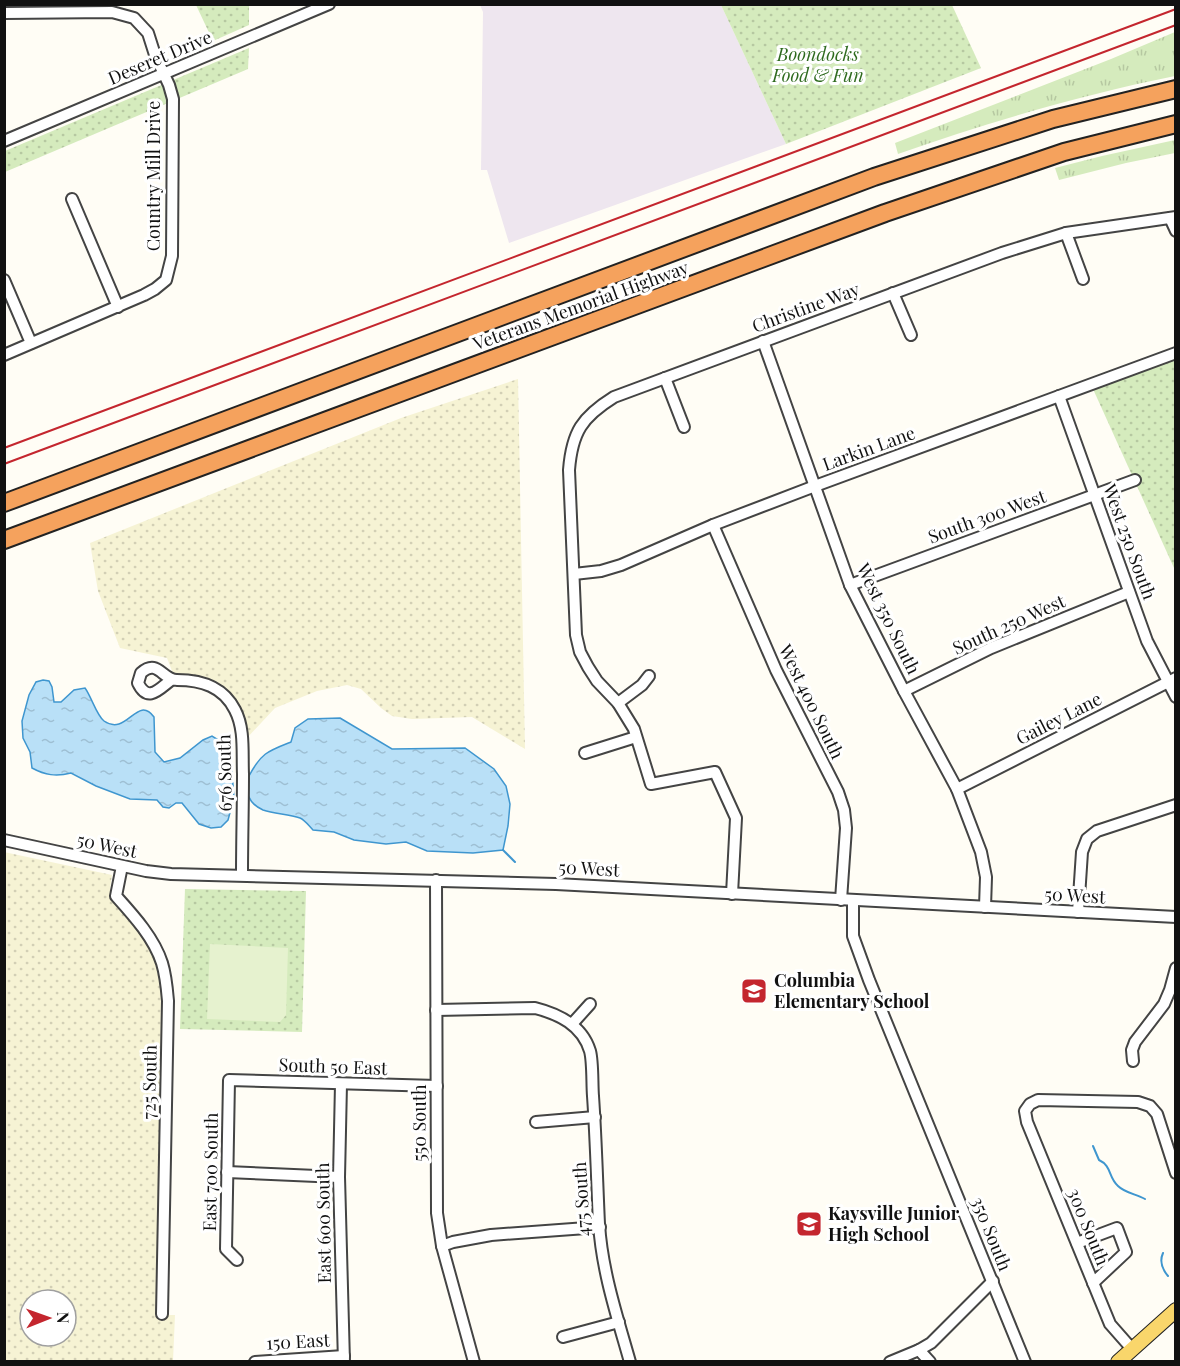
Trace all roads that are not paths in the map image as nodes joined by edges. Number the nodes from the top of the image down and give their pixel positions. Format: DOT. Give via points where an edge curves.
graph roads {
  1 [pos="329,4"];
  2 [pos="4,13"];
  3 [pos="164,75"];
  4 [pos="1176,89"];
  5 [pos="1176,124"];
  6 [pos="4,141"];
  7 [pos="72,199"];
  8 [pos="1173,217"];
  9 [pos="1176,231"];
  10 [pos="1066,233"];
  11 [pos="1083,279"];
  12 [pos="4,280"];
  13 [pos="893,293"];
  14 [pos="118,307"];
  15 [pos="911,335"];
  16 [pos="764,341"];
  17 [pos="31,344"];
  18 [pos="1176,353"];
  19 [pos="4,355"];
  20 [pos="666,378"];
  21 [pos="1059,396"];
  22 [pos="684,427"];
  23 [pos="1135,480"];
  24 [pos="815,486"];
  25 [pos="1095,495"];
  26 [pos="4,503"];
  27 [pos="713,525"];
  28 [pos="4,540"];
  29 [pos="574,573"];
  30 [pos="850,585"];
  31 [pos="1129,592"];
  32 [pos="649,675"];
  33 [pos="171,680"];
  34 [pos="1172,680"];
  35 [pos="904,691"];
  36 [pos="1176,697"];
  37 [pos="618,703"];
  38 [pos="636,737"];
  39 [pos="585,753"];
  40 [pos="957,789"];
  41 [pos="1176,805"];
  42 [pos="4,840"];
  43 [pos="122,866"];
  44 [pos="242,875"];
  45 [pos="436,880"];
  46 [pos="732,894"];
  47 [pos="841,900"];
  48 [pos="853,900"];
  49 [pos="985,907"];
  50 [pos="1078,912"];
  51 [pos="1176,917"];
  52 [pos="1176,968"];
  53 [pos="590,1004"];
  54 [pos="1164,1004"];
  55 [pos="1174,1009"];
  56 [pos="436,1010"];
  57 [pos="572,1024"];
  58 [pos="1132,1061"];
  59 [pos="229,1080"];
  60 [pos="341,1084"];
  61 [pos="437,1086"];
  62 [pos="595,1117"];
  63 [pos="536,1122"];
  64 [pos="227,1172"];
  65 [pos="1176,1173"];
  66 [pos="339,1177"];
  67 [pos="600,1227"];
  68 [pos="1077,1243"];
  69 [pos="442,1246"];
  70 [pos="237,1260"];
  71 [pos="993,1281"];
  72 [pos="1093,1283"];
  73 [pos="1176,1310"];
  74 [pos="162,1314"];
  75 [pos="619,1322"];
  76 [pos="564,1337"];
  77 [pos="1132,1349"];
  78 [pos="919,1350"];
  79 [pos="344,1359"];
  80 [pos="255,1362"];
  81 [pos="474,1362"];
  82 [pos="630,1362"];
  83 [pos="890,1362"];
  84 [pos="930,1362"];
  85 [pos="1025,1362"];
  86 [pos="1118,1362"];
  1 -- 3 [label="street, Deseret Drive"];
  2 -- 3 [label="street, Country Mill Drive" via="112,12 134,18 148,33"];
  3 -- 6 [label="street, Deseret Drive"];
  3 -- 14 [label="street, Country Mill Drive" via="173,99 172,256 166,280"];
  4 -- 26 [label="highway, Veterans Memorial Highway" via="1053,119 874,177"];
  5 -- 28 [label="highway, Veterans Memorial Highway" via="1064,152 885,213"];
  7 -- 14 [label="street"];
  8 -- 9 [label="street"];
  8 -- 10 [label="street, Christine Way"];
  10 -- 11 [label="street"];
  10 -- 13 [label="street, Christine Way"];
  12 -- 17 [label="street"];
  13 -- 15 [label="street"];
  13 -- 16 [label="street, Christine Way"];
  14 -- 17 [label="street, Country Mill Drive"];
  16 -- 20 [label="street, Christine Way"];
  16 -- 24 [label="street, West 350 South"];
  17 -- 19 [label="street, Country Mill Drive"];
  18 -- 21 [label="street, Larkin Lane"];
  20 -- 22 [label="street"];
  20 -- 29 [label="street, Christine Way" via="599,406 577,432 570,450 569,470"];
  21 -- 24 [label="street, Larkin Lane"];
  21 -- 25 [label="street, West 250 South"];
  23 -- 25 [label="street, South 300 West"];
  24 -- 27 [label="street, Larkin Lane"];
  24 -- 30 [label="street, West 350 South"];
  25 -- 30 [label="street, South 300 West"];
  25 -- 31 [label="street, West 250 South"];
  27 -- 29 [label="street, Larkin Lane" via="621,565"];
  27 -- 47 [label="street, West 400 South" via="776,670 838,792 846,828"];
  29 -- 37 [label="street, Christine Way" via="580,652 597,681"];
  30 -- 35 [label="street, West 350 South"];
  31 -- 34 [label="street, West 250 South" via="1147,641"];
  31 -- 35 [label="street, South 250 West" via="991,648"];
  32 -- 37 [label="street"];
  33 -- 44 [label="street, 676 South" via="206,684 221,692 236,710 242,736"];
  34 -- 36 [label="street, West 250 South"];
  34 -- 40 [label="street, Gailey Lane"];
  35 -- 40 [label="street, West 350 South"];
  37 -- 38 [label="street, Christine Way"];
  38 -- 39 [label="street"];
  38 -- 46 [label="street, Christine Way" via="651,784 715,772 736,818"];
  40 -- 49 [label="street, West 350 South" via="981,852 986,877"];
  41 -- 50 [label="street" via="1096,831 1087,839"];
  42 -- 43 [label="street, 50 West"];
  43 -- 44 [label="street, 50 West" via="171,874"];
  43 -- 74 [label="street, 725 South" via="116,896 155,947 162,963 168,1001"];
  44 -- 45 [label="street, 50 West"];
  45 -- 46 [label="street, 50 West"];
  45 -- 56 [label="street, 550 South"];
  46 -- 47 [label="street, 50 West"];
  47 -- 48 [label="street, 50 West"];
  48 -- 49 [label="street, 50 West"];
  48 -- 71 [label="street, 350 South" via="853,936 869,980"];
  49 -- 50 [label="street, 50 West"];
  50 -- 51 [label="street, 50 West"];
  52 -- 54 [label="street"];
  53 -- 57 [label="street"];
  54 -- 55 [label="street"];
  54 -- 58 [label="street" via="1135,1042"];
  56 -- 57 [label="street" via="535,1008"];
  56 -- 61 [label="street, 550 South"];
  57 -- 62 [label="street, 475 South" via="581,1032 590,1052"];
  59 -- 60 [label="street, South 50 East"];
  59 -- 64 [label="street, East 700 South"];
  60 -- 61 [label="street, South 50 East"];
  60 -- 66 [label="street, East 600 South"];
  61 -- 69 [label="street, 550 South" via="436,1213"];
  62 -- 63 [label="street"];
  62 -- 67 [label="street, 475 South"];
  64 -- 66 [label="street"];
  64 -- 70 [label="street, East 700 South" via="226,1249"];
  65 -- 68 [label="street, 300 South" via="1150,1106 1138,1102 1038,1100 1030,1104 1024,1111 1027,1122"];
  66 -- 79 [label="street, East 600 South"];
  67 -- 69 [label="street" via="491,1235"];
  67 -- 75 [label="street, 475 South" via="603,1263"];
  68 -- 72 [label="street, 300 South"];
  68 -- 72 [label="street" via="1118,1228 1126,1252"];
  69 -- 81 [label="street, 550 South"];
  71 -- 78 [label="street" via="931,1343"];
  71 -- 85 [label="street, 350 South"];
  72 -- 77 [label="street, 300 South" via="1110,1324"];
  73 -- 77 [label="main road"];
  75 -- 76 [label="street"];
  75 -- 82 [label="street, 475 South"];
  77 -- 86 [label="main road"];
  78 -- 83 [label="street"];
  78 -- 84 [label="street"];
  79 -- 80 [label="street, 150 East"];
}
